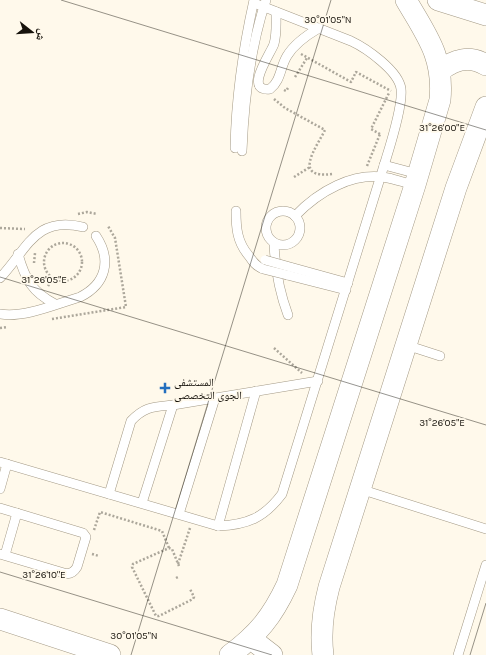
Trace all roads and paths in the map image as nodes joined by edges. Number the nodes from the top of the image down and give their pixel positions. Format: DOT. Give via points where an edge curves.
graph roads {
  1 [pos="406,0"];
  2 [pos="438,0"];
  3 [pos="254,2"];
  4 [pos="265,4"];
  5 [pos="276,12"];
  6 [pos="486,15"];
  7 [pos="318,28"];
  8 [pos="272,50"];
  9 [pos="290,52"];
  10 [pos="307,58"];
  11 [pos="486,65"];
  12 [pos="440,71"];
  13 [pos="295,77"];
  14 [pos="266,90"];
  15 [pos="390,91"];
  16 [pos="401,96"];
  17 [pos="486,107"];
  18 [pos="380,134"];
  19 [pos="391,140"];
  20 [pos="384,165"];
  21 [pos="310,167"];
  22 [pos="366,170"];
  23 [pos="337,174"];
  24 [pos="294,177"];
  25 [pos="380,177"];
  26 [pos="416,180"];
  27 [pos="236,211"];
  28 [pos="295,216"];
  29 [pos="83,227"];
  30 [pos="96,236"];
  31 [pos="71,239"];
  32 [pos="274,243"];
  33 [pos="72,245"];
  34 [pos="37,248"];
  35 [pos="18,254"];
  36 [pos="34,267"];
  37 [pos="0,278"];
  38 [pos="43,283"];
  39 [pos="347,286"];
  40 [pos="54,290"];
  41 [pos="55,304"];
  42 [pos="0,314"];
  43 [pos="288,315"];
  44 [pos="406,345"];
  45 [pos="274,348"];
  46 [pos="440,356"];
  47 [pos="298,369"];
  48 [pos="318,381"];
  49 [pos="256,391"];
  50 [pos="215,398"];
  51 [pos="173,405"];
  52 [pos="4,463"];
  53 [pos="0,488"];
  54 [pos="360,489"];
  55 [pos="109,494"];
  56 [pos="142,503"];
  57 [pos="0,508"];
  58 [pos="17,513"];
  59 [pos="179,514"];
  60 [pos="193,518"];
  61 [pos="218,526"];
  62 [pos="486,529"];
  63 [pos="94,532"];
  64 [pos="169,548"];
  65 [pos="2,554"];
  66 [pos="486,565"];
  67 [pos="190,588"];
  68 [pos="0,619"];
  69 [pos="252,638"];
  70 [pos="110,655"];
  71 [pos="230,655"];
  72 [pos="272,655"];
  73 [pos="323,655"];
  74 [pos="458,655"];
  1 -- 12 [label="street" via="432,46"];
  2 -- 6 [label="street"];
  3 -- 4 [label="lane"];
  3 -- 4 [label="lane" via="236,110 239,150 247,88"];
  4 -- 5 [label="lane"];
  5 -- 7 [label="lane"];
  5 -- 8 [label="lane" via="276,33"];
  7 -- 9 [label="lane"];
  7 -- 16 [label="lane" via="358,44 373,54 397,79"];
  8 -- 9 [label="lane"];
  8 -- 14 [label="lane" via="262,67 258,81 259,86"];
  9 -- 10 [label="path"];
  9 -- 14 [label="lane" via="276,83"];
  10 -- 13 [label="path"];
  10 -- 15 [label="path" via="351,82 356,72"];
  11 -- 12 [label="street" via="474,60 459,60"];
  12 -- 26 [label="street" via="440,100"];
  14 -- 21 [label="path" via="285,108 325,130 310,158"];
  15 -- 16 [label="path"];
  15 -- 18 [label="path" via="371,129"];
  16 -- 19 [label="lane"];
  17 -- 44 [label="street" via="456,188"];
  18 -- 19 [label="path"];
  18 -- 22 [label="path"];
  19 -- 20 [label="lane"];
  20 -- 25 [label="lane"];
  20 -- 26 [label="lane"];
  21 -- 23 [label="path" via="318,175"];
  21 -- 24 [label="path"];
  25 -- 26 [label="lane"];
  25 -- 28 [label="lane" via="360,178 332,188 314,198"];
  25 -- 39 [label="lane"];
  26 -- 69 [label="street" via="287,585 268,619"];
  27 -- 39 [label="lane, bridge" via="239,240 256,265 264,264"];
  28 -- 32 [label="lane" via="300,229 295,239 285,245"];
  28 -- 32 [label="lane" via="280,211 270,217 267,222 267,233"];
  29 -- 35 [label="lane" via="64,224 46,229"];
  30 -- 41 [label="lane" via="105,258 99,282 80,297"];
  31 -- 33 [label="path"];
  32 -- 43 [label="lane" via="278,280"];
  33 -- 33 [label="path" via="61,243 50,248 44,258 45,270 59,281 71,279 81,266 80,254"];
  34 -- 36 [label="path"];
  35 -- 37 [label="lane"];
  35 -- 41 [label="lane" via="30,285 37,293"];
  38 -- 40 [label="path"];
  39 -- 48 [label="lane"];
  41 -- 42 [label="lane" via="21,314"];
  44 -- 46 [label="lane"];
  44 -- 54 [label="street"];
  45 -- 47 [label="path"];
  48 -- 49 [label="lane"];
  48 -- 61 [label="lane" via="282,494 269,509 253,520"];
  49 -- 50 [label="lane"];
  49 -- 61 [label="lane"];
  50 -- 51 [label="lane"];
  50 -- 59 [label="lane"];
  51 -- 55 [label="lane" via="150,407 139,412 131,421"];
  51 -- 56 [label="lane"];
  52 -- 53 [label="lane"];
  52 -- 55 [label="lane"];
  54 -- 62 [label="lane"];
  54 -- 73 [label="street" via="324,605"];
  55 -- 56 [label="lane"];
  56 -- 59 [label="lane"];
  57 -- 58 [label="lane"];
  58 -- 65 [label="lane"];
  58 -- 65 [label="lane" via="84,533 86,537 75,570 67,574"];
  59 -- 60 [label="lane"];
  60 -- 61 [label="lane"];
  60 -- 64 [label="path" via="179,565 172,549"];
  63 -- 64 [label="path" via="100,512 162,531"];
  64 -- 67 [label="path" via="132,566 154,615 159,616 194,599"];
  66 -- 74 [label="lane"];
  68 -- 70 [label="street"];
  69 -- 71 [label="street"];
  69 -- 72 [label="street"];
}
